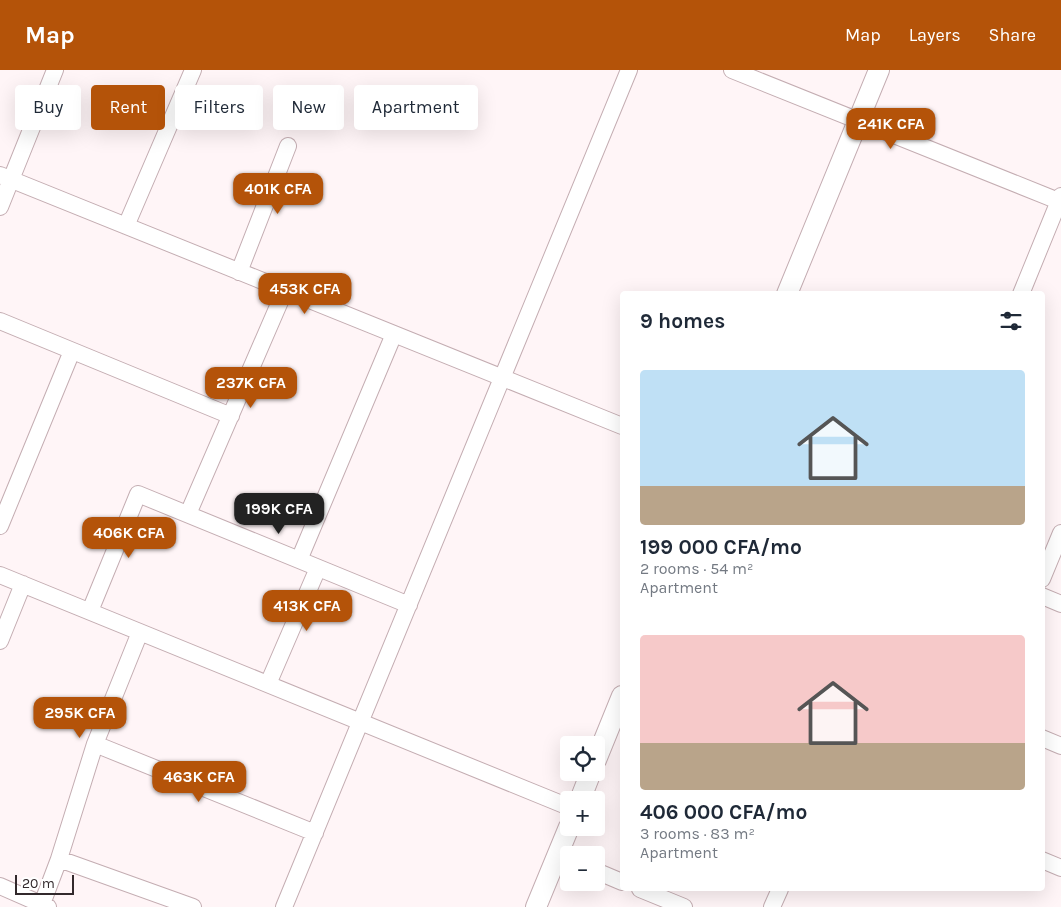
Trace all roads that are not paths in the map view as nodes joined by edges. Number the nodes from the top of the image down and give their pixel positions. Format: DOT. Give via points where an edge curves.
graph roads {
  1 [pos="55,70"];
  2 [pos="193,70"];
  3 [pos="629,70"];
  4 [pos="732,70"];
  5 [pos="879,70"];
  6 [pos="858,120"];
  7 [pos="288,146"];
  8 [pos="5,178"];
  9 [pos="1060,200"];
  10 [pos="0,206"];
  11 [pos="126,226"];
  12 [pos="238,272"];
  13 [pos="285,290"];
  14 [pos="788,291"];
  15 [pos="1022,291"];
  16 [pos="0,321"];
  17 [pos="394,334"];
  18 [pos="72,351"];
  19 [pos="502,378"];
  20 [pos="231,416"];
  21 [pos="620,425"];
  22 [pos="188,514"];
  23 [pos="0,526"];
  24 [pos="1061,533"];
  25 [pos="299,560"];
  26 [pos="318,568"];
  27 [pos="1045,572"];
  28 [pos="0,575"];
  29 [pos="23,584"];
  30 [pos="1045,597"];
  31 [pos="1061,604"];
  32 [pos="409,605"];
  33 [pos="90,611"];
  34 [pos="140,632"];
  35 [pos="0,641"];
  36 [pos="268,684"];
  37 [pos="620,701"];
  38 [pos="361,722"];
  39 [pos="605,738"];
  40 [pos="1045,739"];
  41 [pos="95,744"];
  42 [pos="1061,746"];
  43 [pos="560,803"];
  44 [pos="315,833"];
  45 [pos="59,859"];
  46 [pos="1045,861"];
  47 [pos="560,863"];
  48 [pos="1061,868"];
  49 [pos="605,875"];
  50 [pos="620,881"];
  51 [pos="0,886"];
  52 [pos="645,891"];
  53 [pos="779,891"];
  54 [pos="154,900"];
  55 [pos="45,906"];
  56 [pos="193,907"];
  57 [pos="284,907"];
  58 [pos="536,907"];
  59 [pos="684,907"];
  60 [pos="772,907"];
  1 -- 8 [label="street"];
  2 -- 11 [label="street"];
  3 -- 19 [label="street"];
  4 -- 6 [label="street"];
  5 -- 6 [label="street"];
  6 -- 9 [label="street"];
  6 -- 14 [label="street"];
  7 -- 12 [label="street"];
  8 -- 10 [label="street"];
  8 -- 11 [label="street"];
  9 -- 15 [label="street"];
  11 -- 12 [label="street"];
  12 -- 13 [label="street"];
  13 -- 17 [label="street"];
  13 -- 20 [label="street"];
  16 -- 18 [label="street"];
  17 -- 19 [label="street"];
  17 -- 25 [label="street"];
  18 -- 20 [label="street"];
  18 -- 23 [label="street"];
  19 -- 21 [label="street"];
  19 -- 32 [label="street"];
  20 -- 22 [label="street"];
  22 -- 25 [label="street"];
  22 -- 33 [label="street" via="138,494"];
  24 -- 27 [label="street"];
  25 -- 26 [label="street"];
  26 -- 32 [label="street"];
  26 -- 36 [label="street"];
  28 -- 29 [label="street"];
  29 -- 33 [label="street"];
  29 -- 35 [label="street"];
  30 -- 31 [label="street"];
  32 -- 38 [label="street"];
  33 -- 34 [label="street"];
  34 -- 36 [label="street"];
  34 -- 41 [label="street"];
  36 -- 38 [label="street"];
  37 -- 39 [label="street"];
  38 -- 43 [label="street"];
  38 -- 44 [label="street"];
  40 -- 42 [label="street"];
  41 -- 44 [label="street"];
  41 -- 45 [label="street"];
  44 -- 57 [label="street"];
  45 -- 54 [label="street"];
  45 -- 55 [label="street"];
  46 -- 48 [label="street"];
  47 -- 58 [label="street"];
  49 -- 50 [label="street"];
  51 -- 55 [label="street"];
  52 -- 59 [label="street"];
  53 -- 60 [label="street"];
  54 -- 56 [label="street"];
}
